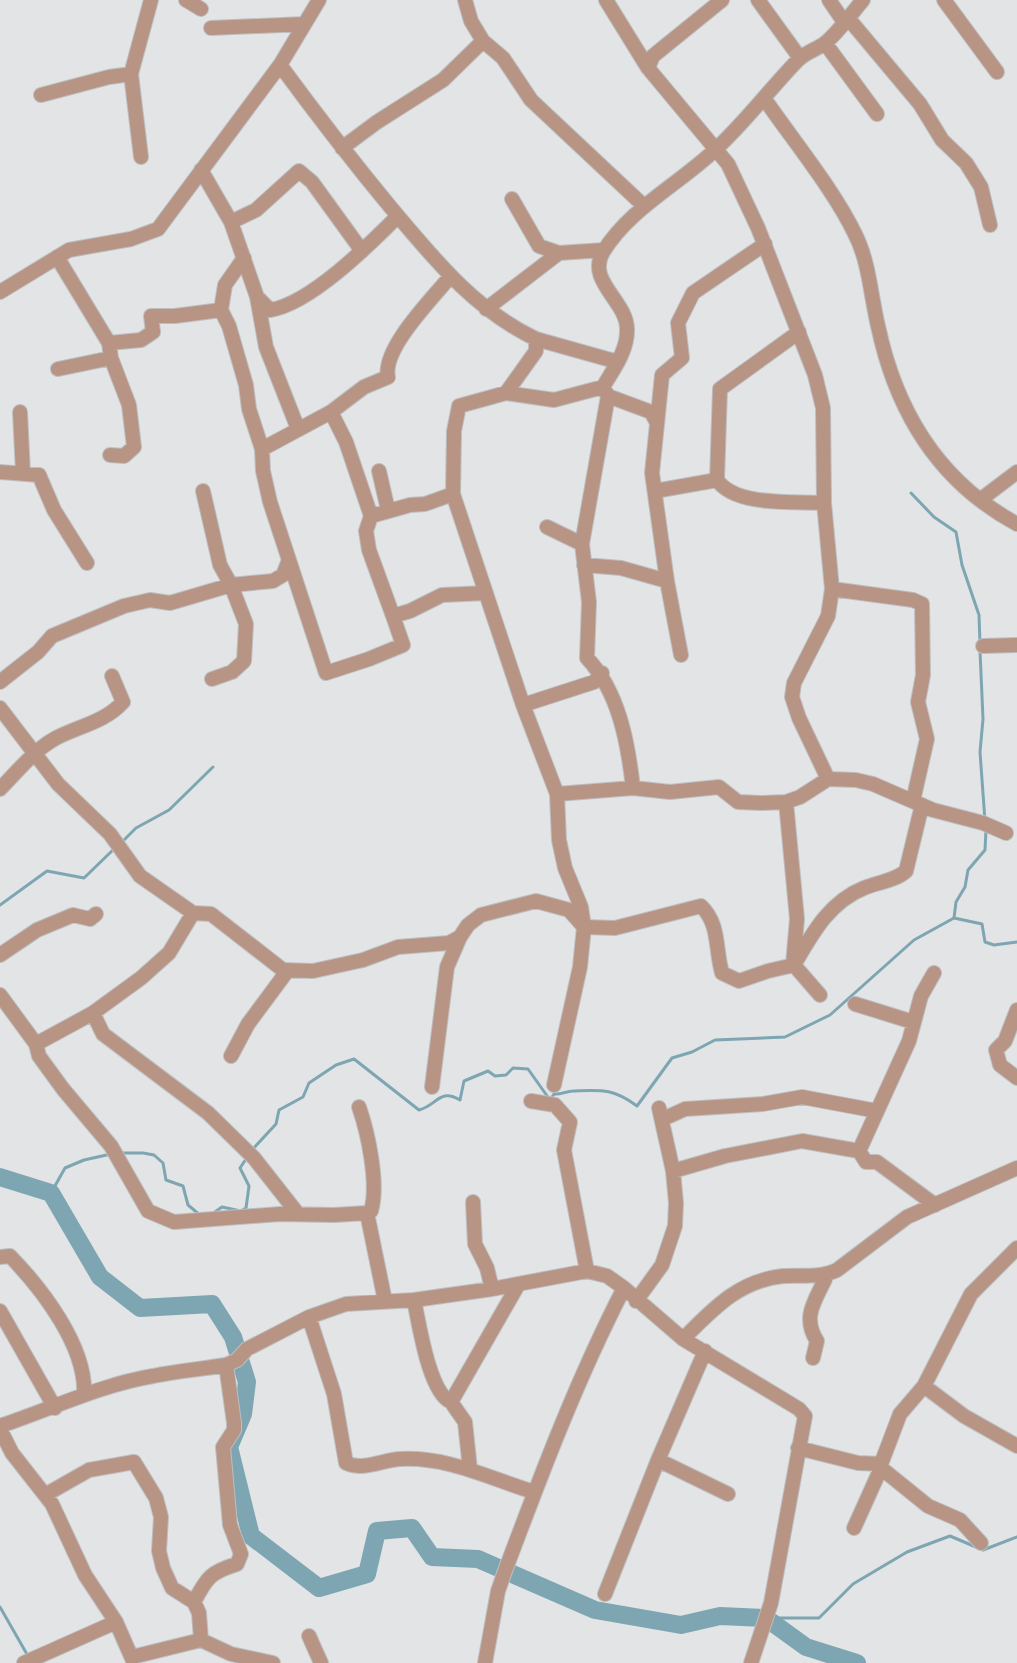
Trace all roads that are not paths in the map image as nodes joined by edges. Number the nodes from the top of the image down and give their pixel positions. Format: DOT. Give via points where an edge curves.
graph roads {
  1 [pos="151,0"];
  2 [pos="186,0"];
  3 [pos="319,0"];
  4 [pos="465,0"];
  5 [pos="606,0"];
  6 [pos="722,0"];
  7 [pos="758,0"];
  8 [pos="829,0"];
  9 [pos="863,0"];
  10 [pos="944,0"];
  11 [pos="201,9"];
  12 [pos="846,20"];
  13 [pos="304,24"];
  14 [pos="211,28"];
  15 [pos="483,41"];
  16 [pos="825,43"];
  17 [pos="800,58"];
  18 [pos="280,65"];
  19 [pos="648,68"];
  20 [pos="998,72"];
  21 [pos="131,74"];
  22 [pos="41,95"];
  23 [pos="764,98"];
  24 [pos="877,114"];
  25 [pos="342,148"];
  26 [pos="717,149"];
  27 [pos="141,157"];
  28 [pos="201,170"];
  29 [pos="512,199"];
  30 [pos="644,206"];
  31 [pos="398,216"];
  32 [pos="231,222"];
  33 [pos="990,225"];
  34 [pos="765,244"];
  35 [pos="604,250"];
  36 [pos="362,251"];
  37 [pos="559,253"];
  38 [pos="57,257"];
  39 [pos="244,258"];
  40 [pos="449,278"];
  41 [pos="0,292"];
  42 [pos="257,297"];
  43 [pos="486,309"];
  44 [pos="221,310"];
  45 [pos="799,332"];
  46 [pos="536,339"];
  47 [pos="110,343"];
  48 [pos="111,358"];
  49 [pos="618,362"];
  50 [pos="58,369"];
  51 [pos="605,392"];
  52 [pos="506,393"];
  53 [pos="20,412"];
  54 [pos="331,412"];
  55 [pos="657,423"];
  56 [pos="298,429"];
  57 [pos="262,449"];
  58 [pos="110,455"];
  59 [pos="379,471"];
  60 [pos="0,472"];
  61 [pos="1017,472"];
  62 [pos="23,473"];
  63 [pos="717,480"];
  64 [pos="655,490"];
  65 [pos="203,491"];
  66 [pos="453,494"];
  67 [pos="981,500"];
  68 [pos="825,503"];
  69 [pos="388,510"];
  70 [pos="371,516"];
  71 [pos="1017,524"];
  72 [pos="547,527"];
  73 [pos="582,544"];
  74 [pos="289,560"];
  75 [pos="87,563"];
  76 [pos="584,565"];
  77 [pos="667,581"];
  78 [pos="231,585"];
  79 [pos="832,589"];
  80 [pos="486,593"];
  81 [pos="393,615"];
  82 [pos="1017,645"];
  83 [pos="983,646"];
  84 [pos="681,655"];
  85 [pos="602,673"];
  86 [pos="112,676"];
  87 [pos="212,679"];
  88 [pos="0,682"];
  89 [pos="523,705"];
  90 [pos="0,708"];
  91 [pos="36,754"];
  92 [pos="828,779"];
  93 [pos="633,788"];
  94 [pos="0,789"];
  95 [pos="557,794"];
  96 [pos="786,802"];
  97 [pos="918,803"];
  98 [pos="1006,833"];
  99 [pos="193,913"];
  100 [pos="96,914"];
  101 [pos="584,927"];
  102 [pos="460,937"];
  103 [pos="0,955"];
  104 [pos="794,965"];
  105 [pos="288,970"];
  106 [pos="934,973"];
  107 [pos="0,995"];
  108 [pos="820,995"];
  109 [pos="855,1004"];
  110 [pos="1017,1010"];
  111 [pos="93,1013"];
  112 [pos="914,1022"];
  113 [pos="36,1044"];
  114 [pos="231,1056"];
  115 [pos="1017,1078"];
  116 [pos="554,1085"];
  117 [pos="432,1087"];
  118 [pos="531,1101"];
  119 [pos="359,1107"];
  120 [pos="877,1111"];
  121 [pos="859,1151"];
  122 [pos="1017,1168"];
  123 [pos="673,1171"];
  124 [pos="473,1202"];
  125 [pos="935,1205"];
  126 [pos="367,1213"];
  127 [pos="298,1214"];
  128 [pos="1017,1248"];
  129 [pos="0,1257"];
  130 [pos="587,1271"];
  131 [pos="826,1275"];
  132 [pos="518,1285"];
  133 [pos="624,1288"];
  134 [pos="492,1289"];
  135 [pos="414,1299"];
  136 [pos="385,1301"];
  137 [pos="636,1301"];
  138 [pos="0,1311"];
  139 [pos="309,1317"];
  140 [pos="683,1339"];
  141 [pos="705,1351"];
  142 [pos="237,1358"];
  143 [pos="813,1358"];
  144 [pos="924,1386"];
  145 [pos="84,1395"];
  146 [pos="451,1402"];
  147 [pos="55,1408"];
  148 [pos="0,1427"];
  149 [pos="1017,1446"];
  150 [pos="798,1448"];
  151 [pos="658,1460"];
  152 [pos="881,1466"];
  153 [pos="470,1469"];
  154 [pos="534,1492"];
  155 [pos="728,1494"];
  156 [pos="45,1496"];
  157 [pos="854,1528"];
  158 [pos="981,1543"];
  159 [pos="605,1594"];
  160 [pos="194,1602"];
  161 [pos="116,1622"];
  162 [pos="309,1636"];
  163 [pos="201,1640"];
  164 [pos="133,1660"];
  165 [pos="24,1663"];
  166 [pos="273,1663"];
  167 [pos="321,1663"];
  168 [pos="485,1663"];
  169 [pos="751,1663"];
  1 -- 21 [label="street"];
  2 -- 11 [label="street"];
  3 -- 13 [label="street"];
  4 -- 15 [label="street"];
  5 -- 19 [label="street"];
  6 -- 19 [label="street" via="653,56"];
  7 -- 17 [label="street"];
  8 -- 12 [label="street"];
  9 -- 12 [label="street"];
  10 -- 20 [label="street"];
  12 -- 16 [label="street"];
  12 -- 33 [label="street" via="920,104 942,140 966,163 981,187"];
  13 -- 14 [label="street"];
  13 -- 18 [label="street"];
  15 -- 25 [label="street" via="443,80"];
  15 -- 30 [label="street" via="503,58 531,100"];
  16 -- 17 [label="street"];
  16 -- 24 [label="street"];
  17 -- 23 [label="street"];
  18 -- 25 [label="street"];
  18 -- 28 [label="street"];
  19 -- 26 [label="street"];
  21 -- 22 [label="street"];
  21 -- 27 [label="street"];
  23 -- 26 [label="street"];
  23 -- 67 [label="street" via="856,234 884,356 911,422 930,452"];
  25 -- 31 [label="street"];
  26 -- 30 [label="street"];
  26 -- 34 [label="street" via="728,164"];
  28 -- 32 [label="street"];
  28 -- 38 [label="street" via="158,229 131,240 69,250"];
  29 -- 37 [label="street" via="539,246"];
  30 -- 35 [label="street"];
  31 -- 36 [label="street"];
  31 -- 40 [label="street"];
  32 -- 36 [label="street" via="256,210 299,171 312,182"];
  32 -- 39 [label="street"];
  34 -- 45 [label="street"];
  34 -- 55 [label="street" via="693,293 678,323 682,358 662,375"];
  35 -- 37 [label="street"];
  35 -- 49 [label="street" via="598,263 599,273 628,327"];
  36 -- 42 [label="street" via="295,303 270,310"];
  37 -- 43 [label="street"];
  38 -- 41 [label="street"];
  38 -- 47 [label="street"];
  39 -- 42 [label="street"];
  39 -- 44 [label="street" via="225,285"];
  40 -- 43 [label="street"];
  40 -- 54 [label="street" via="391,351 386,367 388,377 364,387"];
  42 -- 56 [label="street" via="266,347"];
  43 -- 46 [label="street"];
  44 -- 47 [label="street" via="151,316 153,332 141,340"];
  44 -- 57 [label="street" via="229,326"];
  45 -- 63 [label="street" via="720,389"];
  45 -- 68 [label="street" via="823,408"];
  46 -- 49 [label="street"];
  46 -- 52 [label="street" via="536,351"];
  47 -- 48 [label="street"];
  48 -- 50 [label="street"];
  48 -- 58 [label="street" via="129,405 134,447 124,456"];
  49 -- 51 [label="street"];
  51 -- 52 [label="street" via="555,400"];
  51 -- 55 [label="street" via="651,412"];
  51 -- 73 [label="street"];
  52 -- 66 [label="street" via="459,406 454,431"];
  53 -- 62 [label="street"];
  54 -- 56 [label="street"];
  54 -- 70 [label="street" via="346,442"];
  55 -- 64 [label="street" via="652,473"];
  56 -- 57 [label="street"];
  57 -- 74 [label="street" via="270,502"];
  59 -- 69 [label="street"];
  60 -- 62 [label="street"];
  61 -- 67 [label="street"];
  62 -- 75 [label="street" via="39,475 44,481 54,510"];
  63 -- 64 [label="street"];
  63 -- 68 [label="street" via="731,494 748,499"];
  64 -- 77 [label="street"];
  65 -- 78 [label="street" via="220,565"];
  66 -- 69 [label="street" via="425,504"];
  66 -- 80 [label="street"];
  67 -- 71 [label="street"];
  68 -- 79 [label="street"];
  69 -- 70 [label="street"];
  70 -- 81 [label="street" via="366,531 369,550"];
  72 -- 73 [label="street"];
  73 -- 76 [label="street"];
  74 -- 78 [label="street" via="283,575 273,581"];
  74 -- 81 [label="street" via="326,673 403,645"];
  76 -- 77 [label="street" via="621,568"];
  76 -- 85 [label="street" via="589,602 587,658"];
  77 -- 84 [label="street"];
  78 -- 87 [label="street" via="246,624 244,661 232,672"];
  78 -- 88 [label="street" via="170,603 150,600 124,606 52,636"];
  79 -- 92 [label="street" via="828,616 794,683 792,697"];
  79 -- 97 [label="street" via="922,604 923,675 918,702 927,739"];
  80 -- 81 [label="street" via="442,595"];
  80 -- 89 [label="street"];
  82 -- 83 [label="street"];
  85 -- 89 [label="street" via="594,682"];
  85 -- 93 [label="street" via="624,727"];
  86 -- 91 [label="street" via="123,702 112,714 55,738"];
  89 -- 95 [label="street"];
  90 -- 91 [label="street"];
  91 -- 94 [label="street"];
  91 -- 99 [label="street" via="58,784 110,834 140,876"];
  92 -- 96 [label="street"];
  92 -- 97 [label="street" via="856,780"];
  93 -- 95 [label="street"];
  93 -- 96 [label="street" via="670,792 718,787 738,802"];
  95 -- 101 [label="street" via="559,840"];
  96 -- 104 [label="street" via="797,919"];
  97 -- 98 [label="street"];
  97 -- 104 [label="street" via="906,871 898,878 845,897 818,925"];
  99 -- 105 [label="street" via="211,914"];
  99 -- 111 [label="street" via="169,953"];
  100 -- 103 [label="street" via="90,919 73,915 37,930"];
  101 -- 102 [label="street" via="568,910 536,901 481,915"];
  101 -- 104 [label="street" via="615,928 701,906 711,915 716,930 722,973 739,981"];
  101 -- 116 [label="street" via="580,967"];
  102 -- 105 [label="street" via="449,943 398,947 313,972"];
  102 -- 117 [label="street" via="447,967"];
  104 -- 108 [label="street"];
  105 -- 114 [label="street" via="248,1024"];
  106 -- 112 [label="street" via="921,996"];
  107 -- 113 [label="street"];
  109 -- 112 [label="street"];
  110 -- 115 [label="street" via="1005,1041 996,1050 1000,1065"];
  111 -- 113 [label="street"];
  111 -- 127 [label="street" via="103,1034 208,1113 249,1154"];
  112 -- 120 [label="street"];
  113 -- 127 [label="street" via="39,1056 63,1089 111,1146 148,1211 174,1222"];
  118 -- 130 [label="street" via="555,1104 570,1122 564,1150"];
  119 -- 126 [label="street" via="366,1126 375,1198"];
  120 -- 121 [label="street"];
  120 -- 123 [label="street" via="802,1097 661,1113"];
  121 -- 123 [label="street" via="802,1141"];
  121 -- 125 [label="street" via="866,1162 877,1162"];
  122 -- 125 [label="street"];
  123 -- 137 [label="street" via="675,1226 662,1265"];
  124 -- 134 [label="street" via="475,1244"];
  125 -- 131 [label="street" via="907,1217"];
  126 -- 127 [label="street"];
  126 -- 136 [label="street"];
  128 -- 144 [label="street" via="971,1294"];
  129 -- 145 [label="street" via="10,1256 50,1303 76,1352"];
  130 -- 132 [label="street"];
  130 -- 133 [label="street" via="607,1276"];
  131 -- 140 [label="street" via="764,1278 746,1285 721,1301"];
  131 -- 143 [label="street" via="809,1316 810,1329 817,1341"];
  132 -- 134 [label="street"];
  132 -- 146 [label="street"];
  133 -- 137 [label="street"];
  133 -- 154 [label="street" via="603,1328"];
  134 -- 135 [label="street"];
  135 -- 136 [label="street"];
  135 -- 146 [label="street" via="433,1381 444,1399"];
  136 -- 139 [label="street" via="346,1304"];
  137 -- 140 [label="street"];
  138 -- 147 [label="street"];
  139 -- 142 [label="street"];
  139 -- 153 [label="street" via="334,1394 346,1463 353,1466 419,1459"];
  140 -- 141 [label="street"];
  141 -- 150 [label="street" via="799,1409 805,1416"];
  141 -- 151 [label="street"];
  142 -- 145 [label="street"];
  142 -- 160 [label="street" via="234,1430 223,1447 230,1526 241,1554 237,1563 216,1570 204,1582"];
  144 -- 149 [label="street" via="964,1416"];
  144 -- 152 [label="street" via="900,1414"];
  145 -- 147 [label="street"];
  146 -- 153 [label="street" via="465,1422"];
  147 -- 148 [label="street"];
  148 -- 156 [label="street" via="12,1453"];
  150 -- 152 [label="street"];
  150 -- 169 [label="street" via="771,1603"];
  151 -- 155 [label="street"];
  151 -- 159 [label="street"];
  152 -- 157 [label="street"];
  152 -- 158 [label="street" via="928,1506 960,1520"];
  153 -- 154 [label="street"];
  154 -- 168 [label="street" via="498,1591"];
  156 -- 160 [label="street" via="89,1470 134,1462 162,1516 159,1551 172,1588"];
  156 -- 161 [label="street" via="85,1575"];
  160 -- 163 [label="street"];
  161 -- 164 [label="street"];
  161 -- 165 [label="street"];
  162 -- 167 [label="street"];
  163 -- 164 [label="street"];
  163 -- 166 [label="street" via="231,1654"];
}
